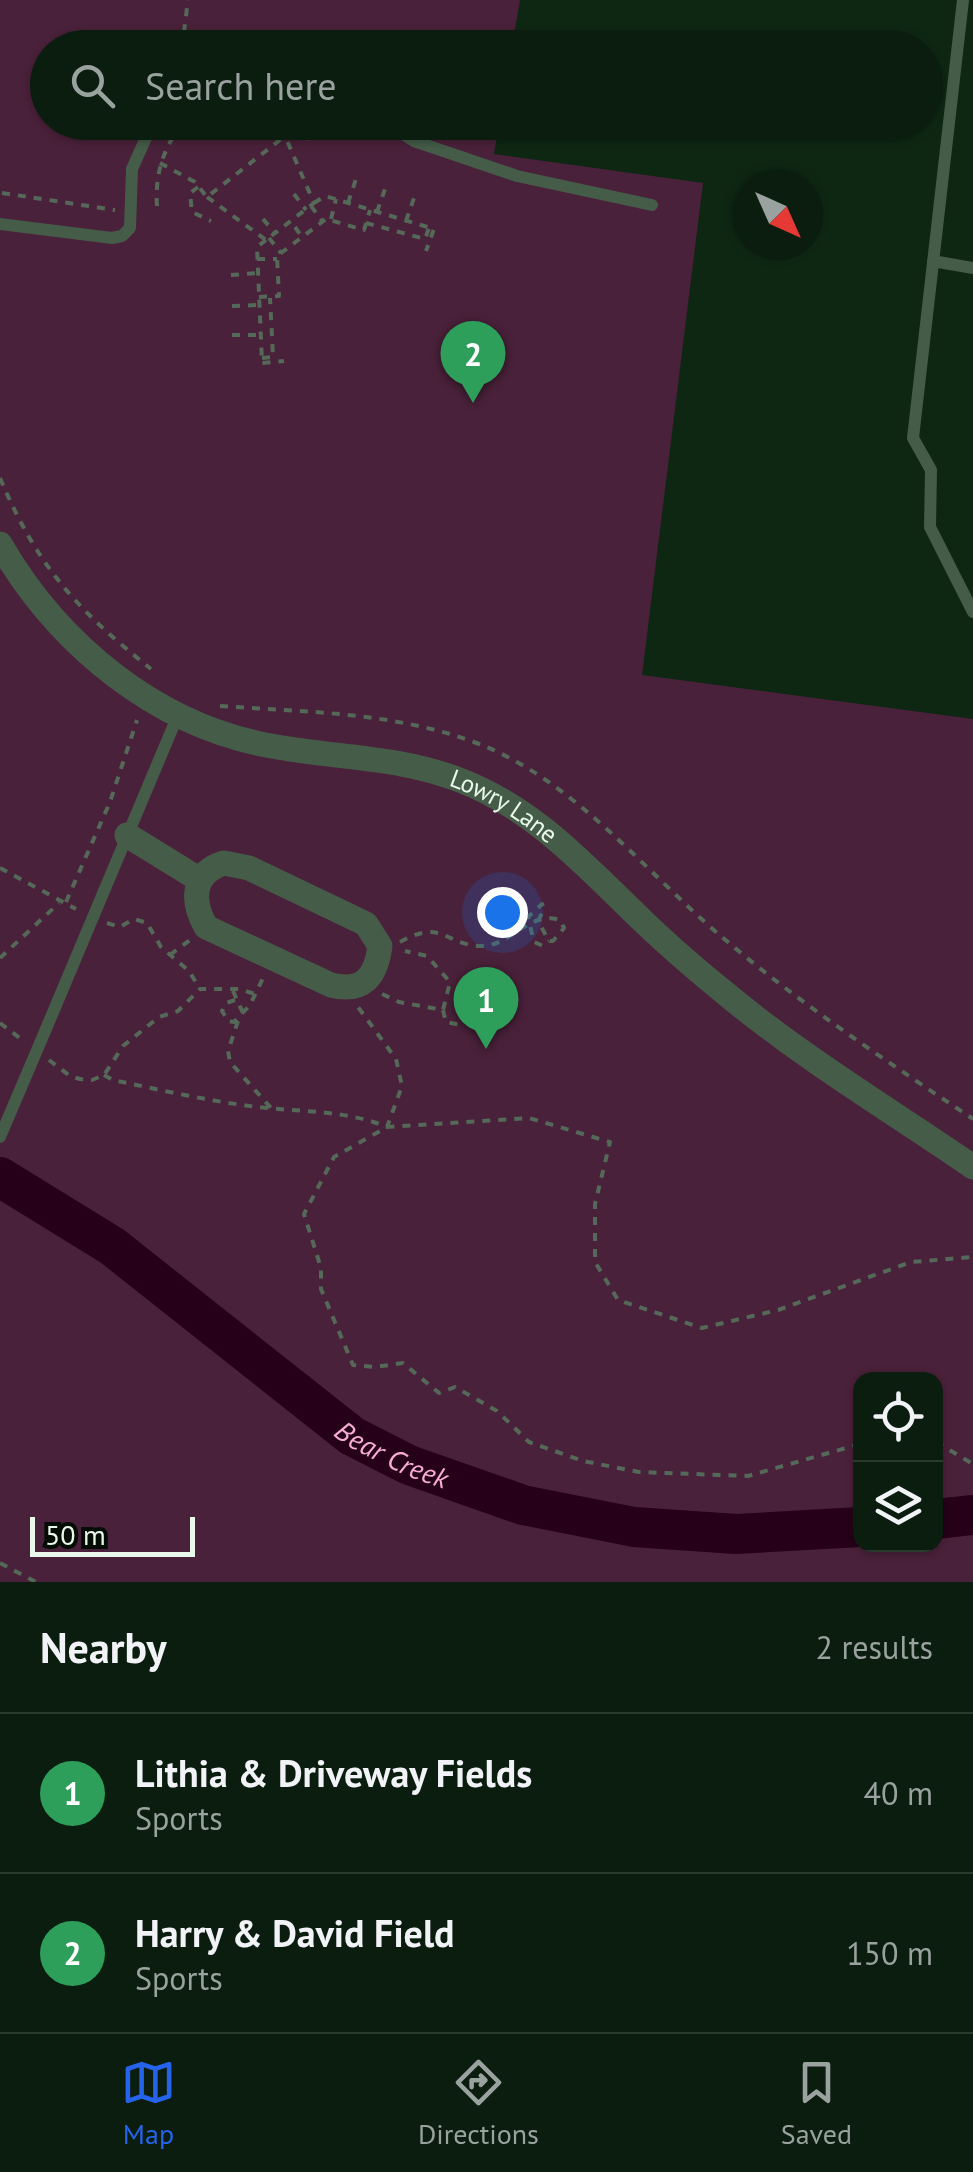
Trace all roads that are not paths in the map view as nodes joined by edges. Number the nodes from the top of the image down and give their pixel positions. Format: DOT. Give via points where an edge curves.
graph roads {
  1 [pos="963,0"];
  2 [pos="145,140"];
  3 [pos="412,140"];
  4 [pos="652,205"];
  5 [pos="0,224"];
  6 [pos="933,260"];
  7 [pos="973,268"];
  8 [pos="0,544"];
  9 [pos="973,612"];
  10 [pos="178,714"];
  11 [pos="126,835"];
  12 [pos="200,880"];
  13 [pos="0,1137"];
  14 [pos="973,1167"];
  1 -- 6 [label="lane"];
  2 -- 5 [label="lane" via="132,169 130,228 122,236"];
  3 -- 4 [label="lane" via="517,176"];
  6 -- 7 [label="lane"];
  6 -- 9 [label="lane" via="912,438 931,470 930,527"];
  8 -- 10 [label="street, Lowry Lane" via="68,636 148,700"];
  10 -- 11 [label="lane"];
  10 -- 14 [label="street, Lowry Lane" via="244,740 396,761 494,796 550,832 740,1005"];
  11 -- 12 [label="street"];
  11 -- 13 [label="lane, bridge"];
  12 -- 12 [label="street" via="224,863 249,868 366,924 380,946 375,967 356,986 206,927 194,896"];
}
